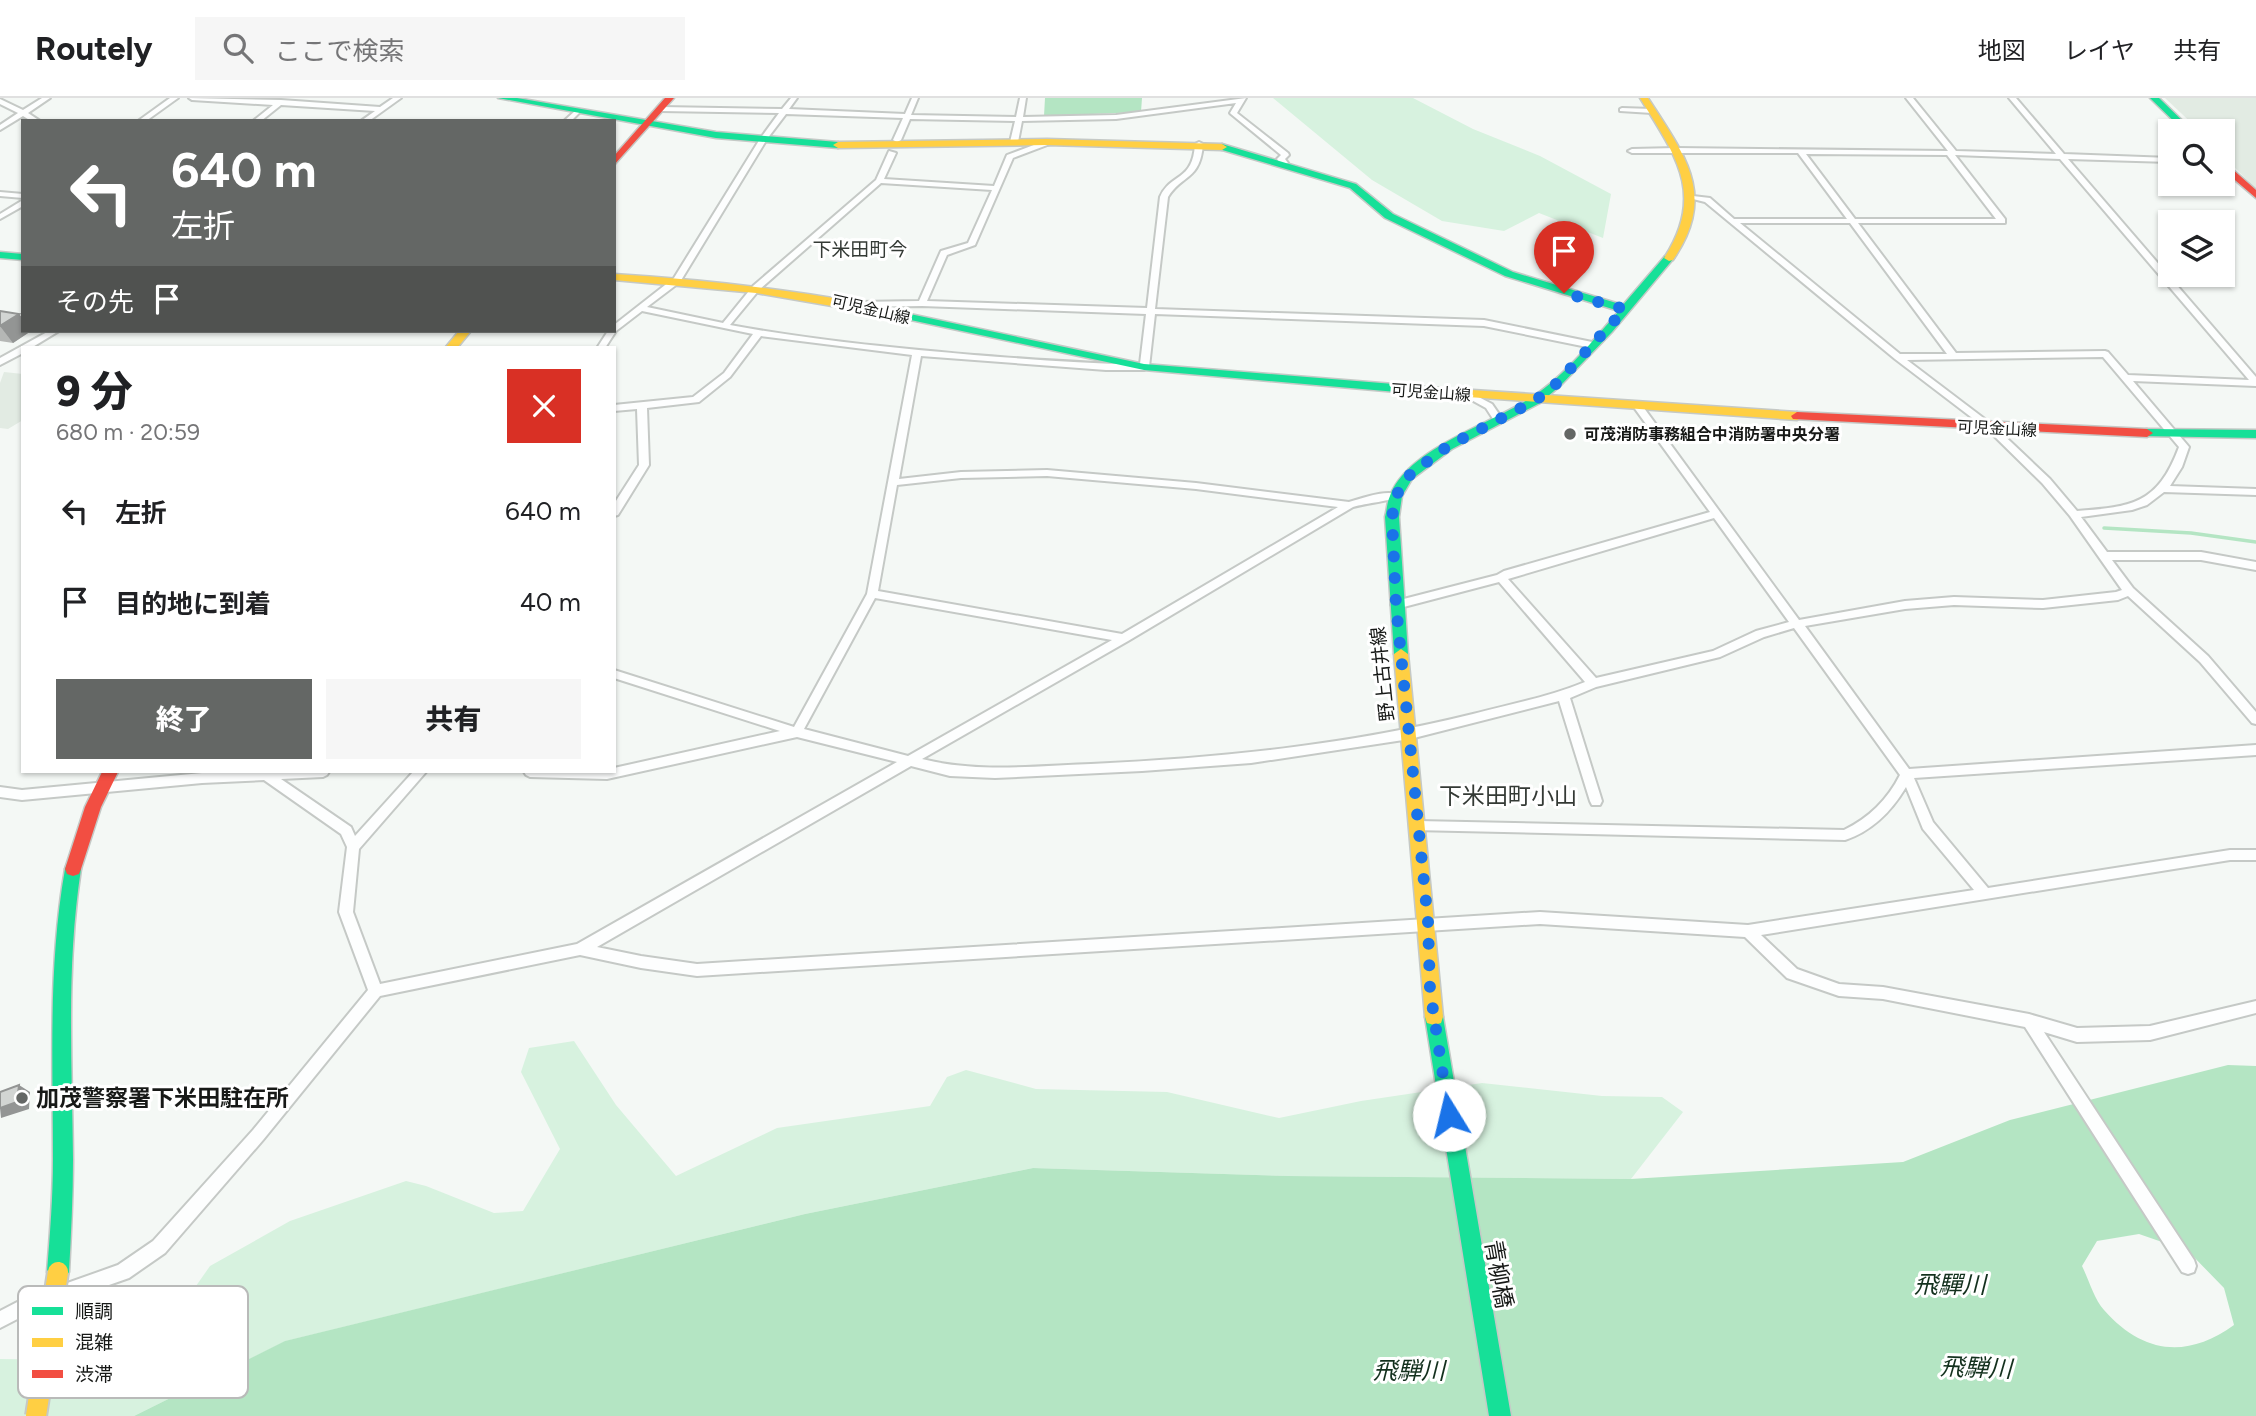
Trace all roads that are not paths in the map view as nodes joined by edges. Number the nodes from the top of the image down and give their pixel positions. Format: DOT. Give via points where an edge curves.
graph roads {
  1 [pos="47,98"];
  2 [pos="175,98"];
  3 [pos="192,98"];
  4 [pos="398,98"];
  5 [pos="502,98"];
  6 [pos="794,98"];
  7 [pos="915,98"];
  8 [pos="1023,98"];
  9 [pos="1909,98"];
  10 [pos="2012,98"];
  11 [pos="2154,98"];
  12 [pos="1242,99"];
  13 [pos="0,101"];
  14 [pos="283,101"];
  15 [pos="666,103"];
  16 [pos="1648,105"];
  17 [pos="381,109"];
  18 [pos="786,109"];
  19 [pos="1622,110"];
  20 [pos="21,114"];
  21 [pos="906,114"];
  22 [pos="572,116"];
  23 [pos="32,119"];
  24 [pos="144,119"];
  25 [pos="259,119"];
  26 [pos="367,119"];
  27 [pos="610,119"];
  28 [pos="616,119"];
  29 [pos="2176,119"];
  30 [pos="1019,120"];
  31 [pos="649,122"];
  32 [pos="0,128"];
  33 [pos="764,139"];
  34 [pos="897,140"];
  35 [pos="1014,142"];
  36 [pos="1047,142"];
  37 [pos="1199,144"];
  38 [pos="1632,151"];
  39 [pos="1676,151"];
  40 [pos="1801,152"];
  41 [pos="892,153"];
  42 [pos="1952,153"];
  43 [pos="2061,157"];
  44 [pos="616,160"];
  45 [pos="2158,160"];
  46 [pos="1284,163"];
  47 [pos="2235,175"];
  48 [pos="879,181"];
  49 [pos="995,188"];
  50 [pos="0,194"];
  51 [pos="2256,195"];
  52 [pos="21,196"];
  53 [pos="1693,198"];
  54 [pos="21,203"];
  55 [pos="0,217"];
  56 [pos="1854,220"];
  57 [pos="1733,221"];
  58 [pos="0,255"];
  59 [pos="21,257"];
  60 [pos="616,277"];
  61 [pos="677,280"];
  62 [pos="756,288"];
  63 [pos="922,303"];
  64 [pos="854,305"];
  65 [pos="643,309"];
  66 [pos="1625,309"];
  67 [pos="1153,312"];
  68 [pos="725,326"];
  69 [pos="616,328"];
  70 [pos="51,333"];
  71 [pos="757,335"];
  72 [pos="1592,345"];
  73 [pos="28,346"];
  74 [pos="21,350"];
  75 [pos="917,354"];
  76 [pos="1952,355"];
  77 [pos="1899,357"];
  78 [pos="0,362"];
  79 [pos="1144,367"];
  80 [pos="2126,378"];
  81 [pos="2256,383"];
  82 [pos="1469,395"];
  83 [pos="1536,400"];
  84 [pos="1638,406"];
  85 [pos="642,407"];
  86 [pos="616,408"];
  87 [pos="1498,420"];
  88 [pos="1991,428"];
  89 [pos="2256,433"];
  90 [pos="2174,434"];
  91 [pos="892,484"];
  92 [pos="2164,489"];
  93 [pos="2256,492"];
  94 [pos="1396,496"];
  95 [pos="1349,505"];
  96 [pos="616,510"];
  97 [pos="1715,514"];
  98 [pos="2074,514"];
  99 [pos="2106,556"];
  100 [pos="2256,566"];
  101 [pos="1501,578"];
  102 [pos="2129,591"];
  103 [pos="872,594"];
  104 [pos="1396,605"];
  105 [pos="1796,624"];
  106 [pos="1124,638"];
  107 [pos="616,675"];
  108 [pos="1593,683"];
  109 [pos="1563,696"];
  110 [pos="2256,720"];
  111 [pos="797,733"];
  112 [pos="1410,734"];
  113 [pos="2256,750"];
  114 [pos="907,760"];
  115 [pos="616,772"];
  116 [pos="109,773"];
  117 [pos="294,773"];
  118 [pos="419,773"];
  119 [pos="568,773"];
  120 [pos="612,773"];
  121 [pos="264,774"];
  122 [pos="1906,774"];
  123 [pos="99,789"];
  124 [pos="0,793"];
  125 [pos="1597,801"];
  126 [pos="1418,827"];
  127 [pos="353,847"];
  128 [pos="2256,855"];
  129 [pos="1985,894"];
  130 [pos="1428,922"];
  131 [pos="1748,931"];
  132 [pos="580,949"];
  133 [pos="376,991"];
  134 [pos="2256,1007"];
  135 [pos="2029,1021"];
  136 [pos="2068,1086"];
  137 [pos="1453,1139"];
  138 [pos="2188,1266"];
  139 [pos="56,1286"];
  140 [pos="83,1286"];
  141 [pos="18,1310"];
  142 [pos="0,1320"];
  143 [pos="39,1398"];
  144 [pos="36,1416"];
  145 [pos="1500,1416"];
  1 -- 20 [label="street"];
  2 -- 24 [label="street"];
  3 -- 14 [label="street"];
  4 -- 17 [label="street"];
  5 -- 22 [label="main road"];
  6 -- 18 [label="street"];
  7 -- 21 [label="street"];
  8 -- 30 [label="street"];
  9 -- 42 [label="street"];
  10 -- 43 [label="street"];
  11 -- 29 [label="main road"];
  12 -- 30 [label="street" via="1156,114"];
  12 -- 46 [label="street" via="1233,113 1285,155"];
  13 -- 20 [label="street"];
  14 -- 17 [label="street"];
  14 -- 25 [label="street"];
  15 -- 18 [label="street"];
  15 -- 31 [label="main road"];
  16 -- 19 [label="street"];
  16 -- 39 [label="main road"];
  17 -- 26 [label="street"];
  18 -- 21 [label="street"];
  18 -- 33 [label="street"];
  20 -- 23 [label="street"];
  20 -- 32 [label="street"];
  21 -- 30 [label="street"];
  21 -- 34 [label="street"];
  22 -- 27 [label="main road"];
  28 -- 31 [label="main road"];
  30 -- 35 [label="street"];
  31 -- 33 [label="main road"];
  31 -- 44 [label="main road"];
  33 -- 35 [label="main road" via="862,146"];
  33 -- 61 [label="street"];
  35 -- 36 [label="main road"];
  36 -- 37 [label="main road"];
  36 -- 49 [label="street" via="1010,157"];
  37 -- 46 [label="main road"];
  37 -- 67 [label="street" via="1195,170 1164,197"];
  38 -- 39 [label="street"];
  39 -- 40 [label="street"];
  39 -- 53 [label="main road"];
  40 -- 42 [label="street"];
  40 -- 56 [label="street"];
  41 -- 48 [label="street"];
  42 -- 43 [label="street"];
  42 -- 56 [label="street" via="2002,221"];
  43 -- 45 [label="street"];
  43 -- 81 [label="street"];
  46 -- 66 [label="main road" via="1353,186 1389,216 1509,274"];
  47 -- 51 [label="main road"];
  48 -- 49 [label="street"];
  48 -- 62 [label="street"];
  49 -- 63 [label="street" via="971,244 944,253"];
  50 -- 52 [label="street"];
  53 -- 57 [label="street" via="1707,200"];
  53 -- 66 [label="main road" via="1685,239"];
  54 -- 55 [label="street"];
  56 -- 57 [label="street"];
  56 -- 76 [label="street"];
  57 -- 77 [label="street"];
  58 -- 59 [label="main road"];
  60 -- 61 [label="main road, 可児金山線"];
  61 -- 62 [label="main road, 可児金山線"];
  61 -- 65 [label="street"];
  62 -- 64 [label="main road, 可児金山線"];
  62 -- 68 [label="street"];
  63 -- 64 [label="street"];
  63 -- 67 [label="street"];
  64 -- 79 [label="main road, 可児金山線"];
  65 -- 68 [label="street"];
  65 -- 69 [label="street"];
  66 -- 72 [label="main road"];
  67 -- 72 [label="street" via="1484,323"];
  67 -- 79 [label="street"];
  68 -- 71 [label="street"];
  70 -- 73 [label="street"];
  71 -- 75 [label="street"];
  71 -- 85 [label="street" via="727,375 696,400"];
  72 -- 83 [label="main road"];
  74 -- 78 [label="street"];
  75 -- 79 [label="street"];
  75 -- 91 [label="street"];
  76 -- 77 [label="street"];
  76 -- 80 [label="street" via="2105,354"];
  77 -- 88 [label="street"];
  79 -- 82 [label="main road, 可児金山線"];
  80 -- 81 [label="street"];
  80 -- 90 [label="street"];
  82 -- 83 [label="main road, 可児金山線"];
  82 -- 87 [label="street" via="1489,406"];
  83 -- 84 [label="main road, 可児金山線"];
  83 -- 87 [label="main road"];
  84 -- 88 [label="main road, 可児金山線"];
  84 -- 97 [label="street"];
  85 -- 86 [label="street"];
  85 -- 96 [label="street" via="643,464"];
  87 -- 94 [label="main road" via="1448,446 1407,477"];
  88 -- 90 [label="main road, 可児金山線"];
  88 -- 98 [label="street"];
  89 -- 90 [label="main road, 可児金山線"];
  90 -- 92 [label="street" via="2184,447"];
  91 -- 95 [label="street" via="961,475 1047,473"];
  91 -- 103 [label="street"];
  92 -- 93 [label="street"];
  92 -- 98 [label="street" via="2145,503 2120,512"];
  94 -- 95 [label="street"];
  94 -- 104 [label="main road, 野上古井線" via="1392,517"];
  95 -- 106 [label="street"];
  97 -- 101 [label="street"];
  97 -- 105 [label="street"];
  98 -- 99 [label="street"];
  99 -- 100 [label="street" via="2201,556"];
  99 -- 102 [label="street"];
  101 -- 104 [label="street"];
  101 -- 108 [label="street"];
  102 -- 105 [label="street" via="2043,604 1954,601 1905,605"];
  102 -- 110 [label="street" via="2204,659"];
  103 -- 106 [label="street"];
  103 -- 111 [label="street"];
  104 -- 112 [label="main road, 野上古井線"];
  105 -- 108 [label="street" via="1716,654"];
  105 -- 122 [label="street"];
  106 -- 114 [label="street"];
  107 -- 111 [label="street"];
  108 -- 109 [label="street"];
  109 -- 112 [label="street"];
  109 -- 125 [label="street"];
  111 -- 114 [label="street"];
  111 -- 115 [label="street"];
  112 -- 114 [label="street" via="1251,758 1102,768 995,773 950,771"];
  112 -- 126 [label="main road, 野上古井線"];
  113 -- 122 [label="street"];
  114 -- 132 [label="street"];
  116 -- 123 [label="main road"];
  117 -- 121 [label="street"];
  118 -- 127 [label="street"];
  119 -- 120 [label="street"];
  121 -- 123 [label="street"];
  121 -- 127 [label="street" via="346,831"];
  122 -- 126 [label="street" via="1867,826 1845,835"];
  122 -- 129 [label="street" via="1928,825"];
  123 -- 124 [label="street"];
  123 -- 139 [label="main road, bridge" via="74,860 65,905 57,1019 63,1150"];
  126 -- 130 [label="main road, 野上古井線"];
  127 -- 133 [label="street" via="346,912"];
  128 -- 129 [label="street" via="2230,855"];
  129 -- 131 [label="street"];
  130 -- 131 [label="street" via="1581,918"];
  130 -- 132 [label="street" via="697,970"];
  130 -- 137 [label="main road, 野上古井線" via="1430,990"];
  131 -- 135 [label="street" via="1792,974 1839,990 1883,993"];
  132 -- 133 [label="street"];
  133 -- 140 [label="street" via="159,1247 123,1272"];
  134 -- 135 [label="street" via="2150,1033 2077,1035"];
  135 -- 136 [label="street"];
  136 -- 138 [label="street"];
  137 -- 145 [label="main road, 青柳橋"];
  141 -- 142 [label="street"];
  143 -- 144 [label="main road, bridge"];
}
